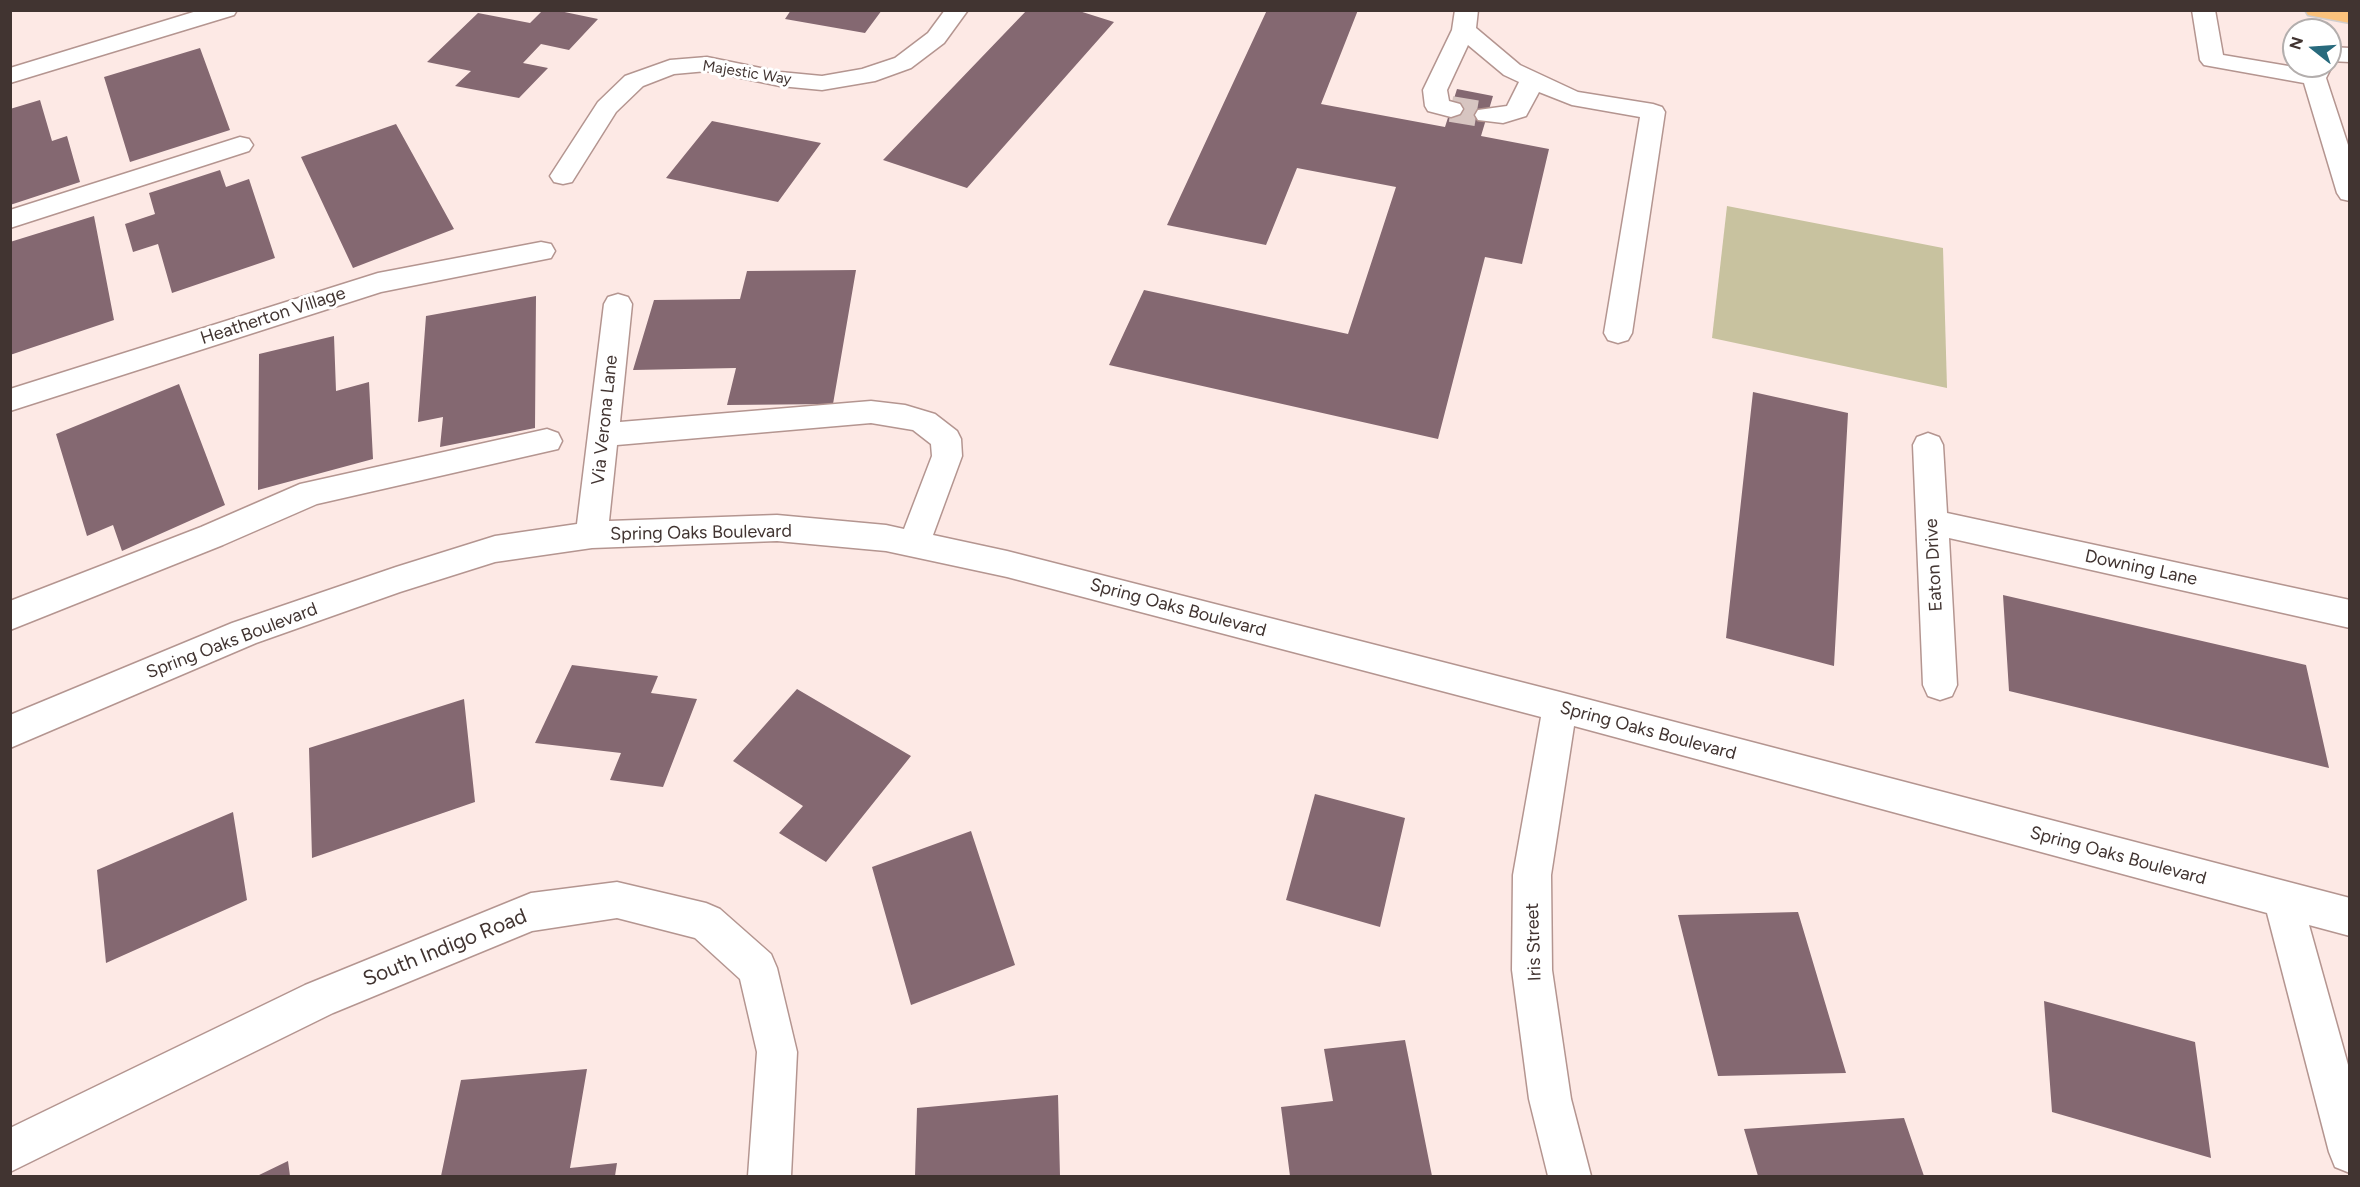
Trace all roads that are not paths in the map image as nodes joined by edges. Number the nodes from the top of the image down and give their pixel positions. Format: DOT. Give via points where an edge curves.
graph roads {
  1 [pos="226,10"];
  2 [pos="957,10"];
  3 [pos="2203,10"];
  4 [pos="2316,10"];
  5 [pos="2349,16"];
  6 [pos="1466,20"];
  7 [pos="2282,68"];
  8 [pos="10,76"];
  9 [pos="2319,78"];
  10 [pos="1533,80"];
  11 [pos="1451,109"];
  12 [pos="1487,115"];
  13 [pos="240,145"];
  14 [pos="563,176"];
  15 [pos="2349,193"];
  16 [pos="10,219"];
  17 [pos="541,251"];
  18 [pos="618,304"];
  19 [pos="1618,333"];
  20 [pos="10,400"];
  21 [pos="603,435"];
  22 [pos="547,441"];
  23 [pos="1928,445"];
  24 [pos="1932,522"];
  25 [pos="592,535"];
  26 [pos="914,544"];
  27 [pos="2349,614"];
  28 [pos="10,616"];
  29 [pos="1940,685"];
  30 [pos="1560,707"];
  31 [pos="10,732"];
  32 [pos="2283,900"];
  33 [pos="2349,917"];
  34 [pos="10,1151"];
  35 [pos="2349,1152"];
  36 [pos="770,1176"];
  37 [pos="1569,1176"];
  1 -- 8 [label="street"];
  2 -- 14 [label="street, Majestic Way" via="936,38 903,63 866,76 822,83 780,80 706,64 670,66 643,77 607,107"];
  3 -- 7 [label="street" via="2212,60"];
  4 -- 5 [label="main road"];
  6 -- 10 [label="street" via="1512,70"];
  6 -- 11 [label="street" via="1435,90 1437,105"];
  9 -- 15 [label="street"];
  10 -- 12 [label="street" via="1517,111"];
  10 -- 19 [label="street" via="1572,98 1653,112"];
  13 -- 16 [label="street"];
  17 -- 20 [label="street, Heatherton Village" via="378,283"];
  18 -- 21 [label="street, Via Verona Lane"];
  21 -- 25 [label="street, Via Verona Lane"];
  21 -- 26 [label="street" via="871,412 924,422 946,439 947,456"];
  22 -- 28 [label="street" via="311,493"];
  23 -- 24 [label="street, Eaton Drive"];
  24 -- 27 [label="street, Downing Lane"];
  24 -- 29 [label="street, Eaton Drive"];
  25 -- 26 [label="street, Spring Oaks Boulevard" via="777,528"];
  25 -- 31 [label="street, Spring Oaks Boulevard" via="495,549 396,580 244,633"];
  26 -- 30 [label="street, Spring Oaks Boulevard" via="1007,564"];
  30 -- 32 [label="street, Spring Oaks Boulevard"];
  30 -- 37 [label="street, Iris Street" via="1532,874 1532,970 1550,1099"];
  32 -- 33 [label="street, Spring Oaks Boulevard"];
  32 -- 35 [label="street"];
  34 -- 36 [label="street, South Indigo Road" via="319,999 531,912 617,900 706,922 757,968 777,1052"];
}
